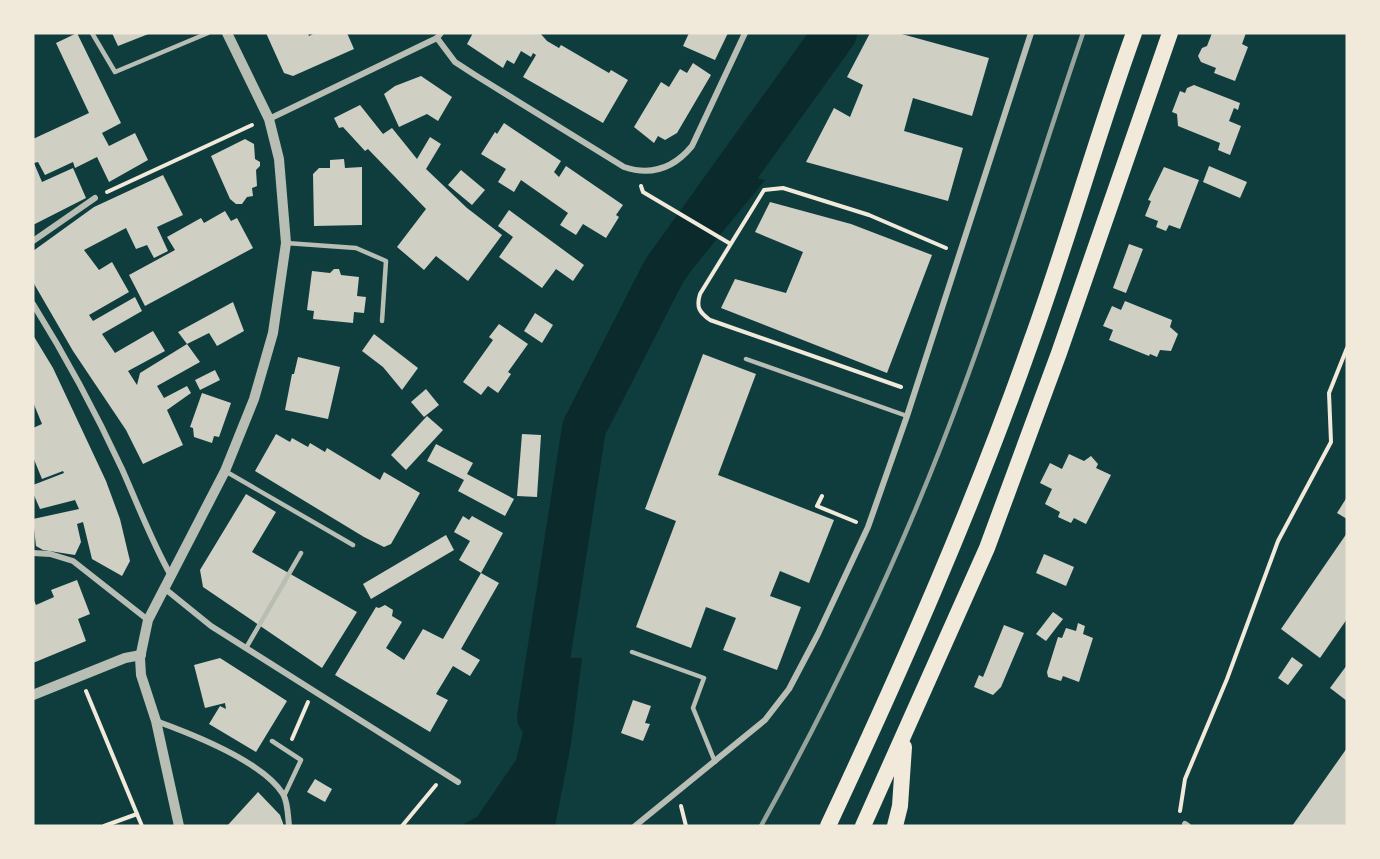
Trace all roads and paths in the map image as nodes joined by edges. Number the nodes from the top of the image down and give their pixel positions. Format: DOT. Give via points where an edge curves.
graph roads {
  1 [pos="92,33"];
  2 [pos="208,33"];
  3 [pos="227,33"];
  4 [pos="745,33"];
  5 [pos="1031,33"];
  6 [pos="1134,33"];
  7 [pos="1170,33"];
  8 [pos="439,35"];
  9 [pos="268,119"];
  10 [pos="636,171"];
  11 [pos="95,198"];
  12 [pos="33,241"];
  13 [pos="286,243"];
  14 [pos="729,243"];
  15 [pos="961,254"];
  16 [pos="33,304"];
  17 [pos="382,321"];
  18 [pos="1347,348"];
  19 [pos="746,359"];
  20 [pos="916,393"];
  21 [pos="908,416"];
  22 [pos="225,471"];
  23 [pos="822,496"];
  24 [pos="868,527"];
  25 [pos="353,544"];
  26 [pos="33,553"];
  27 [pos="301,553"];
  28 [pos="170,574"];
  29 [pos="164,588"];
  30 [pos="148,620"];
  31 [pos="246,648"];
  32 [pos="632,652"];
  33 [pos="141,655"];
  34 [pos="81,677"];
  35 [pos="33,695"];
  36 [pos="301,718"];
  37 [pos="156,721"];
  38 [pos="298,725"];
  39 [pos="905,736"];
  40 [pos="272,741"];
  41 [pos="715,762"];
  42 [pos="446,774"];
  43 [pos="458,782"];
  44 [pos="285,796"];
  45 [pos="137,814"];
  46 [pos="1187,825"];
  47 [pos="104,826"];
  48 [pos="142,826"];
  49 [pos="179,826"];
  50 [pos="289,826"];
  51 [pos="402,826"];
  52 [pos="635,826"];
  53 [pos="828,826"];
  54 [pos="863,826"];
  55 [pos="895,826"];
  1 -- 2 [label="lane" via="115,72"];
  3 -- 9 [label="street"];
  4 -- 10 [label="street" via="692,146 669,166"];
  5 -- 15 [label="street"];
  6 -- 53 [label="highway" via="1019,375 959,529"];
  7 -- 39 [label="highway" via="987,548"];
  8 -- 9 [label="street"];
  8 -- 10 [label="street" via="455,62 468,71 569,135"];
  9 -- 11 [label="path"];
  9 -- 13 [label="street" via="279,159"];
  10 -- 14 [label="path" via="643,192"];
  11 -- 12 [label="street"];
  13 -- 17 [label="lane" via="356,248 386,261"];
  13 -- 22 [label="street" via="273,333 254,399"];
  14 -- 15 [label="path" via="764,190 771,187 869,215"];
  14 -- 20 [label="path" via="700,294 697,303 701,313 711,320"];
  15 -- 20 [label="street"];
  16 -- 28 [label="street" via="62,350"];
  18 -- 46 [label="path" via="1329,393 1331,442 1278,541 1185,779 1180,814"];
  19 -- 21 [label="lane"];
  20 -- 21 [label="street"];
  21 -- 24 [label="street"];
  22 -- 25 [label="lane"];
  22 -- 28 [label="street"];
  23 -- 24 [label="path" via="817,506"];
  24 -- 41 [label="street" via="789,689 765,720"];
  26 -- 30 [label="street" via="73,561"];
  27 -- 31 [label="lane"];
  28 -- 29 [label="street"];
  29 -- 30 [label="street"];
  29 -- 31 [label="street"];
  30 -- 33 [label="street"];
  31 -- 42 [label="street"];
  32 -- 41 [label="lane" via="704,678 693,708"];
  33 -- 34 [label="street"];
  33 -- 37 [label="street" via="141,675"];
  34 -- 35 [label="street"];
  34 -- 45 [label="path"];
  36 -- 38 [label="path"];
  37 -- 44 [label="street" via="195,735 267,775"];
  37 -- 49 [label="street"];
  39 -- 54 [label="highway"];
  39 -- 55 [label="highway"];
  40 -- 44 [label="lane" via="301,760"];
  41 -- 52 [label="street"];
  42 -- 43 [label="street"];
  42 -- 51 [label="path"];
  44 -- 50 [label="street"];
  45 -- 47 [label="path"];
  45 -- 48 [label="path"];
}
